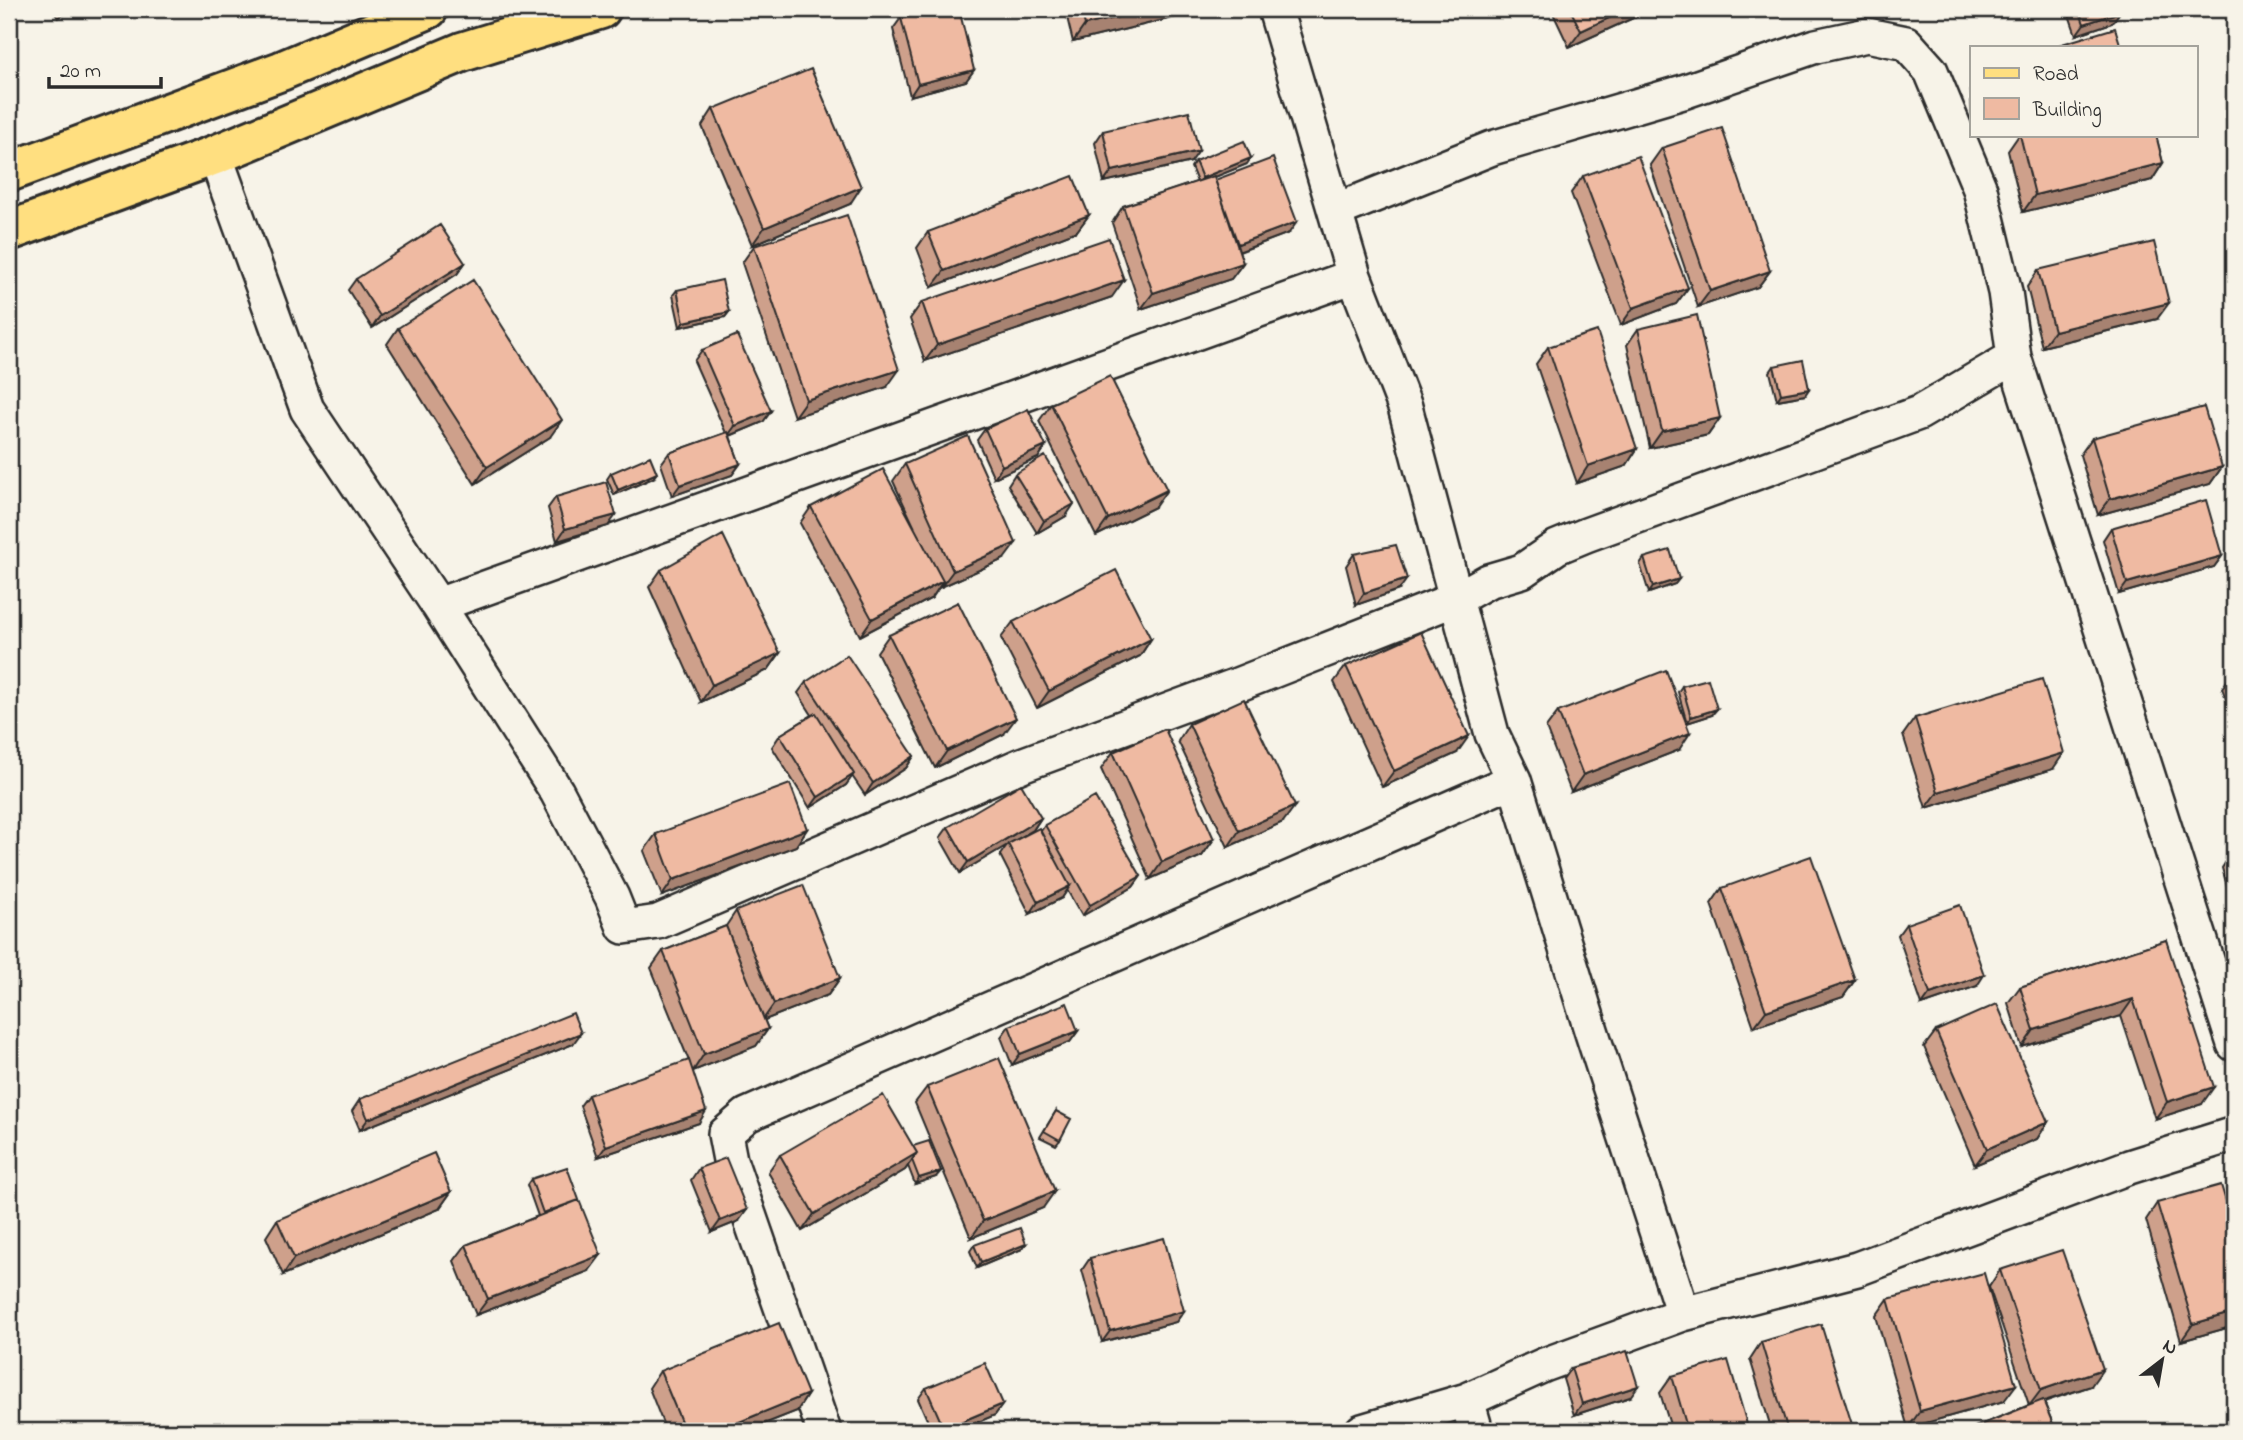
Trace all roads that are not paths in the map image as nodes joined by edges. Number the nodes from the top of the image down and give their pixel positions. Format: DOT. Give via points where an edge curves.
graph roads {
  1 [pos="428,9"];
  2 [pos="601,9"];
  3 [pos="1275,9"];
  4 [pos="215,155"];
  5 [pos="9,172"];
  6 [pos="1335,211"];
  7 [pos="9,231"];
  8 [pos="1354,276"];
  9 [pos="2014,357"];
  10 [pos="1458,598"];
  11 [pos="438,605"];
  12 [pos="1514,780"];
  13 [pos="2234,1044"];
  14 [pos="2234,1134"];
  15 [pos="1683,1314"];
  16 [pos="1471,1416"];
  17 [pos="824,1431"];
  18 [pos="1362,1431"];
  1 -- 5 [label="main road" via="281,71"];
  2 -- 4 [label="main road" via="462,52"];
  3 -- 6 [label="street"];
  4 -- 7 [label="main road"];
  4 -- 11 [label="street" via="307,409"];
  6 -- 8 [label="street"];
  6 -- 9 [label="street" via="1492,148 1683,92 1816,46 1867,35 1906,43 1931,71 1980,189"];
  8 -- 10 [label="street" via="1405,407"];
  8 -- 11 [label="street"];
  9 -- 10 [label="street" via="1919,412 1586,535"];
  9 -- 13 [label="street"];
  10 -- 11 [label="street" via="1024,764 658,922 624,927 557,792"];
  10 -- 12 [label="street" via="1492,734"];
  12 -- 15 [label="street"];
  12 -- 17 [label="street" via="747,1115 725,1134"];
  14 -- 15 [label="street" via="2129,1167 1857,1269"];
  15 -- 16 [label="street" via="1544,1365"];
  16 -- 18 [label="street"];
}
